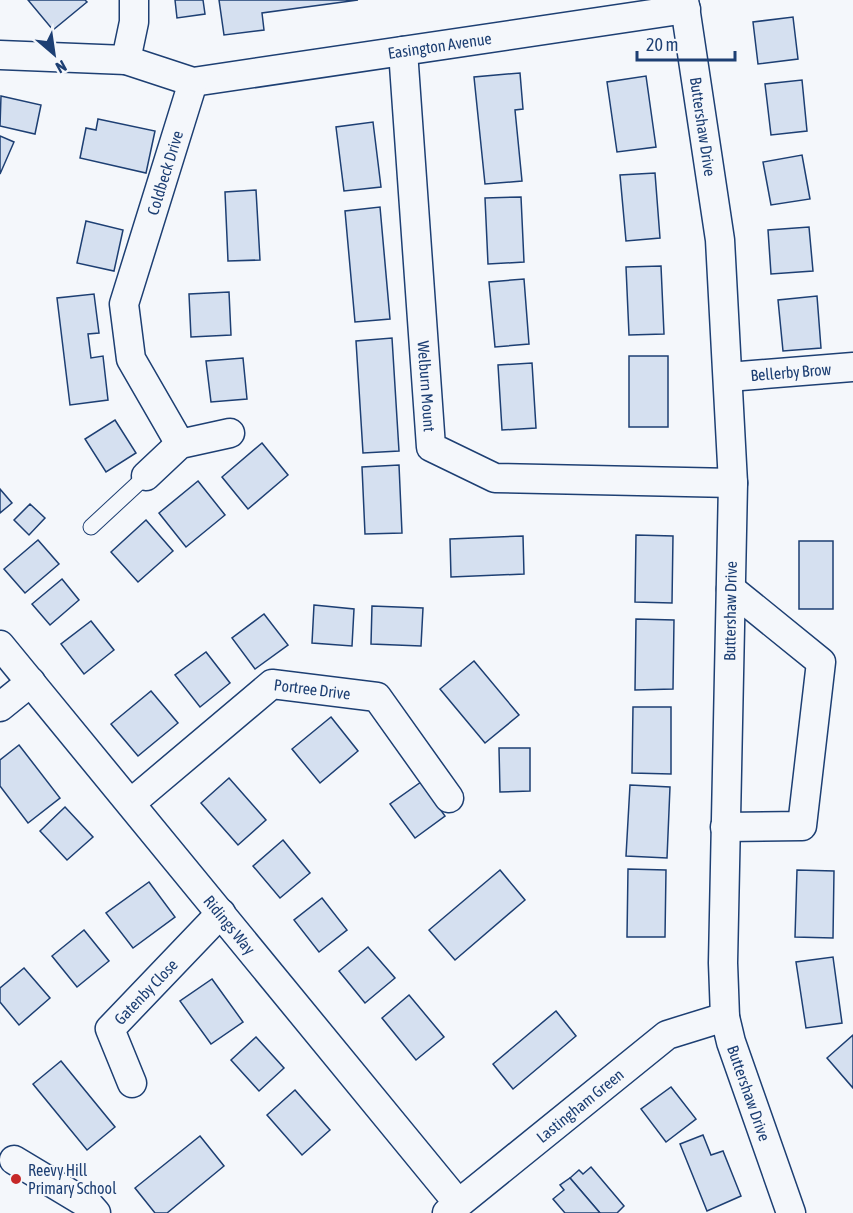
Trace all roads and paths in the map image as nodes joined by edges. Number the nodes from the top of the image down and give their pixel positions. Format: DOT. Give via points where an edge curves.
graph roads {
  1 [pos="134,0"];
  2 [pos="685,4"];
  3 [pos="403,51"];
  4 [pos="0,55"];
  5 [pos="126,60"];
  6 [pos="193,82"];
  7 [pos="853,367"];
  8 [pos="728,377"];
  9 [pos="230,433"];
  10 [pos="180,444"];
  11 [pos="146,476"];
  12 [pos="734,483"];
  13 [pos="91,527"];
  14 [pos="731,590"];
  15 [pos="0,645"];
  16 [pos="31,682"];
  17 [pos="0,707"];
  18 [pos="449,798"];
  19 [pos="131,803"];
  20 [pos="725,827"];
  21 [pos="222,913"];
  22 [pos="725,1017"];
  23 [pos="132,1083"];
  24 [pos="14,1161"];
  25 [pos="452,1208"];
  26 [pos="96,1213"];
  27 [pos="791,1213"];
  1 -- 5 [label="street"];
  2 -- 3 [label="street, Easington Avenue"];
  2 -- 8 [label="street, Buttershaw Drive" via="720,240"];
  3 -- 6 [label="street, Easington Avenue"];
  3 -- 12 [label="street, Welburn Mount" via="431,447 495,478"];
  4 -- 5 [label="street"];
  5 -- 6 [label="street"];
  6 -- 10 [label="street, Coldbeck Drive" via="124,304 131,359"];
  7 -- 8 [label="street, Bellerby Brow"];
  8 -- 12 [label="street, Buttershaw Drive"];
  9 -- 10 [label="street"];
  10 -- 11 [label="street"];
  11 -- 13 [label="lane"];
  12 -- 14 [label="street, Buttershaw Drive"];
  14 -- 20 [label="street, Buttershaw Drive"];
  14 -- 20 [label="street" via="821,662 802,826"];
  15 -- 16 [label="street, Ridings Way"];
  16 -- 17 [label="street"];
  16 -- 19 [label="street, Ridings Way"];
  18 -- 19 [label="street, Portree Drive" via="377,697 272,684"];
  19 -- 21 [label="street, Ridings Way"];
  20 -- 22 [label="street, Buttershaw Drive"];
  21 -- 23 [label="street, Gatenby Close" via="110,1029"];
  21 -- 25 [label="street, Ridings Way"];
  22 -- 25 [label="street, Lastingham Green" via="668,1035"];
  22 -- 27 [label="street, Buttershaw Drive"];
  24 -- 26 [label="street" via="89,1205"];
}
